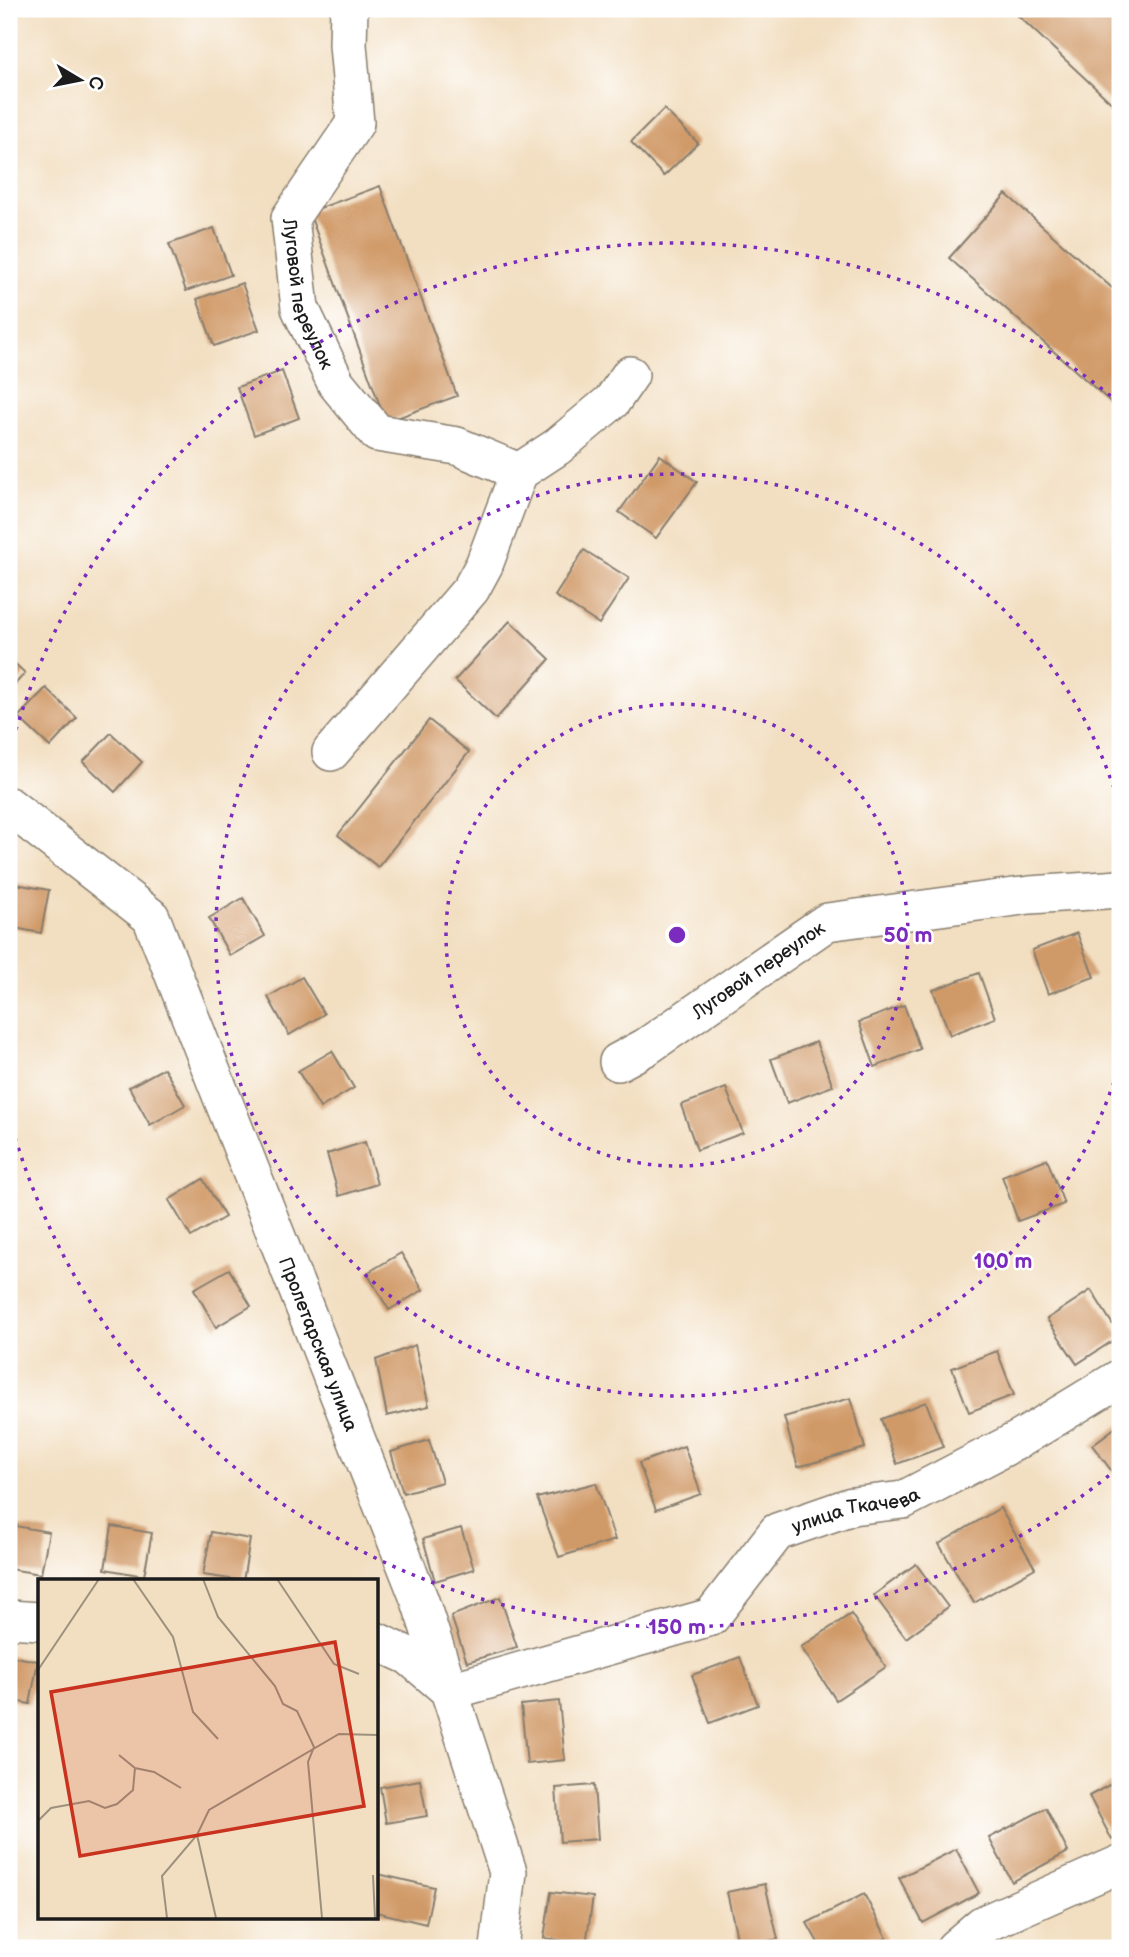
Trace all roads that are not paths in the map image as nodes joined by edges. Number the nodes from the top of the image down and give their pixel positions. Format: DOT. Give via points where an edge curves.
graph roads {
  1 [pos="349,9"];
  2 [pos="630,375"];
  3 [pos="519,472"];
  4 [pos="331,752"];
  5 [pos="9,807"];
  6 [pos="1120,889"];
  7 [pos="618,1062"];
  8 [pos="1120,1378"];
  9 [pos="9,1619"];
  10 [pos="38,1620"];
  11 [pos="378,1642"];
  12 [pos="450,1691"];
  13 [pos="1120,1864"];
  14 [pos="499,1948"];
  15 [pos="955,1948"];
  1 -- 3 [label="street, Луговой переулок" via="355,123 290,218 300,308 336,383 377,433 457,446"];
  2 -- 3 [label="street" via="612,401"];
  3 -- 4 [label="street" via="471,589"];
  5 -- 12 [label="street, Пролетарская улица" via="151,916 420,1601"];
  6 -- 7 [label="street, Луговой переулок" via="1030,895 827,922"];
  8 -- 12 [label="street, улица Ткачева" via="1020,1439 903,1500 852,1506 778,1532 711,1617"];
  9 -- 10 [label="street"];
  11 -- 12 [label="street" via="410,1656"];
  12 -- 14 [label="street, Пролетарская улица" via="509,1872"];
  13 -- 15 [label="street" via="982,1925"];
}
